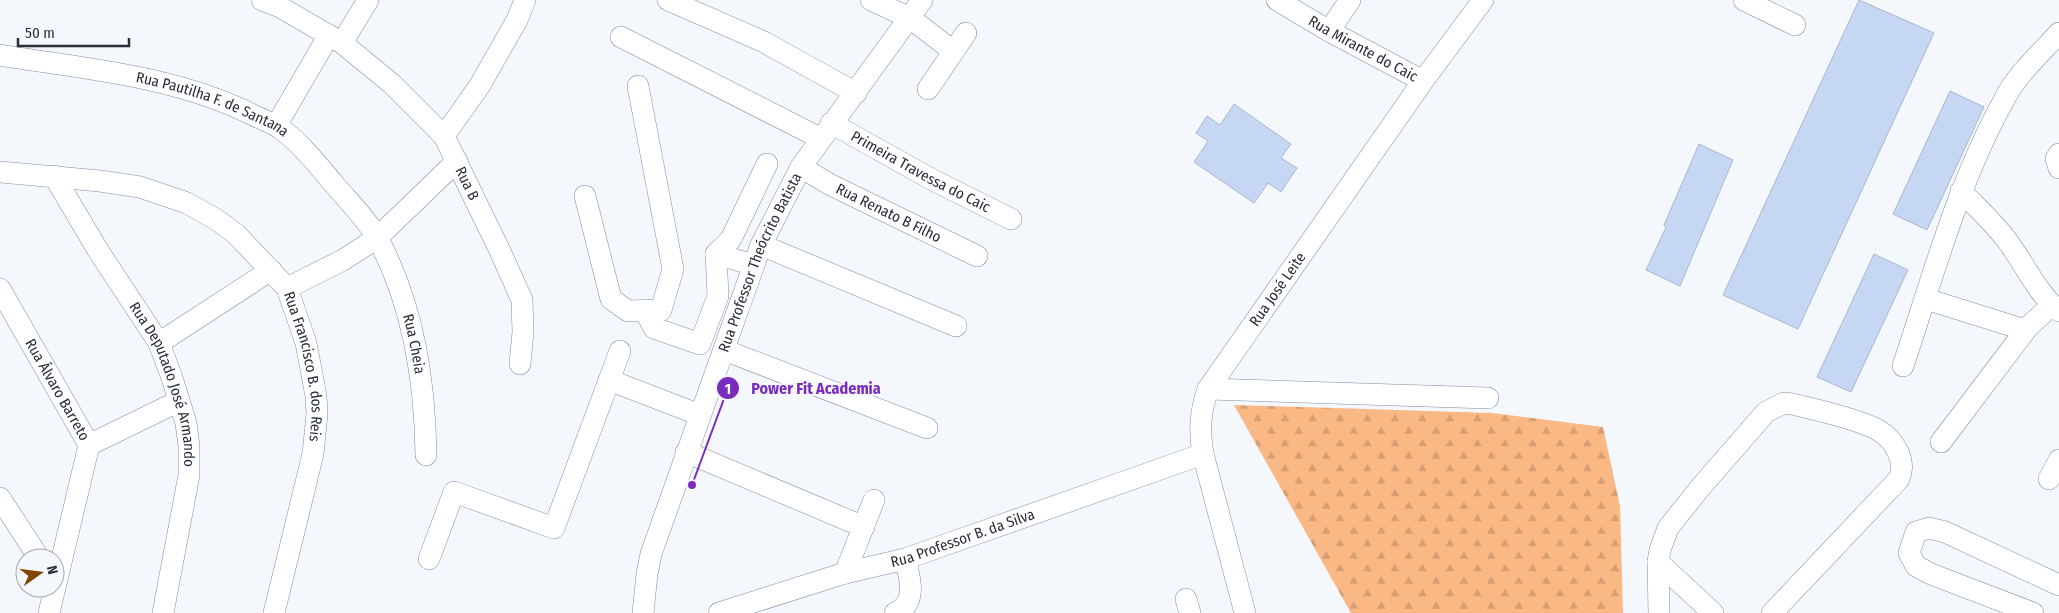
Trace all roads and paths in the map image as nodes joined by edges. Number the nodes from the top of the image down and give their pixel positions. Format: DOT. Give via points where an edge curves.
graph roads {
  1 [pos="262,0"];
  2 [pos="368,0"];
  3 [pos="525,0"];
  4 [pos="668,0"];
  5 [pos="871,0"];
  6 [pos="922,0"];
  7 [pos="1277,0"];
  8 [pos="1350,0"];
  9 [pos="1483,0"];
  10 [pos="1744,0"];
  11 [pos="910,18"];
  12 [pos="1795,25"];
  13 [pos="1328,31"];
  14 [pos="966,33"];
  15 [pos="2059,33"];
  16 [pos="620,37"];
  17 [pos="335,39"];
  18 [pos="954,51"];
  19 [pos="0,55"];
  20 [pos="1423,81"];
  21 [pos="638,86"];
  22 [pos="928,88"];
  23 [pos="856,93"];
  24 [pos="276,126"];
  25 [pos="826,131"];
  26 [pos="444,136"];
  27 [pos="2059,154"];
  28 [pos="457,162"];
  29 [pos="766,164"];
  30 [pos="800,167"];
  31 [pos="2059,168"];
  32 [pos="0,172"];
  33 [pos="54,176"];
  34 [pos="1961,191"];
  35 [pos="586,196"];
  36 [pos="1010,220"];
  37 [pos="377,238"];
  38 [pos="716,254"];
  39 [pos="758,255"];
  40 [pos="978,256"];
  41 [pos="271,270"];
  42 [pos="287,288"];
  43 [pos="0,289"];
  44 [pos="1926,299"];
  45 [pos="2055,308"];
  46 [pos="645,311"];
  47 [pos="956,326"];
  48 [pos="2028,327"];
  49 [pos="159,343"];
  50 [pos="724,350"];
  51 [pos="620,351"];
  52 [pos="520,364"];
  53 [pos="1903,366"];
  54 [pos="609,380"];
  55 [pos="1208,388"];
  56 [pos="1488,398"];
  57 [pos="179,401"];
  58 [pos="700,415"];
  59 [pos="927,428"];
  60 [pos="1941,442"];
  61 [pos="89,445"];
  62 [pos="686,452"];
  63 [pos="1203,454"];
  64 [pos="426,455"];
  65 [pos="2059,460"];
  66 [pos="2049,479"];
  67 [pos="0,498"];
  68 [pos="874,500"];
  69 [pos="864,527"];
  70 [pos="32,548"];
  71 [pos="65,548"];
  72 [pos="429,559"];
  73 [pos="905,559"];
  74 [pos="1658,562"];
  75 [pos="845,573"];
  76 [pos="2059,585"];
  77 [pos="53,598"];
  78 [pos="1999,608"];
  79 [pos="50,613"];
  80 [pos="163,613"];
  81 [pos="274,613"];
  82 [pos="643,613"];
  83 [pos="719,613"];
  84 [pos="895,613"];
  85 [pos="1245,613"];
  86 [pos="1659,613"];
  87 [pos="1713,613"];
  88 [pos="1772,613"];
  89 [pos="2033,613"];
  1 -- 17 [label="street, Rua B"];
  2 -- 17 [label="street"];
  3 -- 26 [label="street" via="480,85"];
  4 -- 23 [label="street" via="764,42"];
  5 -- 11 [label="street"];
  6 -- 11 [label="street, Rua Professor Theócrito Batista"];
  7 -- 13 [label="street, Rua Mirante do Caic"];
  8 -- 13 [label="street"];
  9 -- 20 [label="street, Rua José Leite"];
  10 -- 12 [label="street"];
  11 -- 18 [label="street"];
  11 -- 23 [label="street, Rua Professor Theócrito Batista"];
  13 -- 20 [label="street, Rua Mirante do Caic"];
  14 -- 18 [label="street"];
  15 -- 34 [label="street" via="2004,99"];
  16 -- 25 [label="street, Primeira Travessa do Caic"];
  17 -- 24 [label="street"];
  17 -- 26 [label="street, Rua B" via="392,84"];
  18 -- 22 [label="street"];
  19 -- 24 [label="street, Rua Pautilha F. de Santana" via="165,83 223,102"];
  20 -- 55 [label="street, Rua José Leite"];
  21 -- 46 [label="street" via="673,269 661,310"];
  23 -- 25 [label="street, Rua Professor Theócrito Batista"];
  24 -- 37 [label="street, Rua Pautilha F. de Santana" via="310,156"];
  25 -- 30 [label="street, Rua Professor Theócrito Batista"];
  25 -- 36 [label="street, Primeira Travessa do Caic" via="922,174"];
  26 -- 28 [label="street, Rua B"];
  27 -- 31 [label="street" via="2056,159"];
  28 -- 37 [label="street"];
  28 -- 52 [label="street, Rua B" via="522,300"];
  29 -- 38 [label="street" via="731,239"];
  30 -- 39 [label="street, Rua Professor Theócrito Batista"];
  30 -- 40 [label="street, Rua Renato B Filho"];
  32 -- 33 [label="street, Rua Francisco B. dos Reis"];
  33 -- 41 [label="street, Rua Francisco B. dos Reis" via="140,187 186,203 236,234"];
  33 -- 49 [label="street, Rua Deputado José Armando" via="98,252"];
  34 -- 44 [label="street"];
  34 -- 45 [label="street" via="1993,223"];
  35 -- 46 [label="street" via="611,299 628,311"];
  37 -- 42 [label="street" via="343,260"];
  37 -- 64 [label="street, Rua Cheia" via="394,274 410,326 426,420"];
  38 -- 39 [label="street"];
  38 -- 46 [label="street" via="718,296 700,344 654,328"];
  39 -- 47 [label="street"];
  39 -- 50 [label="street, Rua Professor Theócrito Batista"];
  41 -- 42 [label="street, Rua Francisco B. dos Reis"];
  41 -- 49 [label="street"];
  42 -- 81 [label="street, Rua Francisco B. dos Reis" via="306,343 317,414 313,454"];
  43 -- 61 [label="street, Rua Álvaro Barreto"];
  44 -- 48 [label="street" via="2022,329"];
  44 -- 53 [label="street"];
  45 -- 48 [label="street"];
  48 -- 60 [label="street"];
  49 -- 57 [label="street, Rua Deputado José Armando"];
  50 -- 58 [label="street, Rua Professor Theócrito Batista"];
  50 -- 59 [label="street"];
  51 -- 54 [label="street"];
  54 -- 58 [label="street"];
  54 -- 72 [label="street" via="554,528 454,492"];
  55 -- 56 [label="street"];
  55 -- 63 [label="street, Rua José Leite" via="1199,431"];
  57 -- 61 [label="street"];
  57 -- 80 [label="street, Rua Deputado José Armando" via="186,423 189,475"];
  58 -- 62 [label="street, Rua Professor Theócrito Batista"];
  61 -- 71 [label="street, Rua Álvaro Barreto"];
  62 -- 69 [label="street"];
  62 -- 82 [label="street, Rua Professor Theócrito Batista" via="651,554"];
  63 -- 73 [label="street, Rua Professor B. da Silva"];
  63 -- 85 [label="street, Rua José Leite"];
  65 -- 66 [label="street"];
  67 -- 70 [label="street"];
  68 -- 69 [label="street"];
  69 -- 75 [label="street"];
  73 -- 75 [label="street, Rua Professor B. da Silva"];
  73 -- 84 [label="street" via="910,599 902,611"];
  74 -- 86 [label="street"];
  74 -- 87 [label="street"];
  74 -- 88 [label="street" via="1668,528 1766,412 1784,403 1877,429 1887,437 1901,459 1903,470 1899,479"];
  75 -- 83 [label="street, Rua Professor B. da Silva"];
  76 -- 78 [label="street" via="1945,532 1930,528 1916,532 1909,553 1916,566"];
  77 -- 79 [label="street, Rua Álvaro Barreto"];
  78 -- 89 [label="street"];
}
